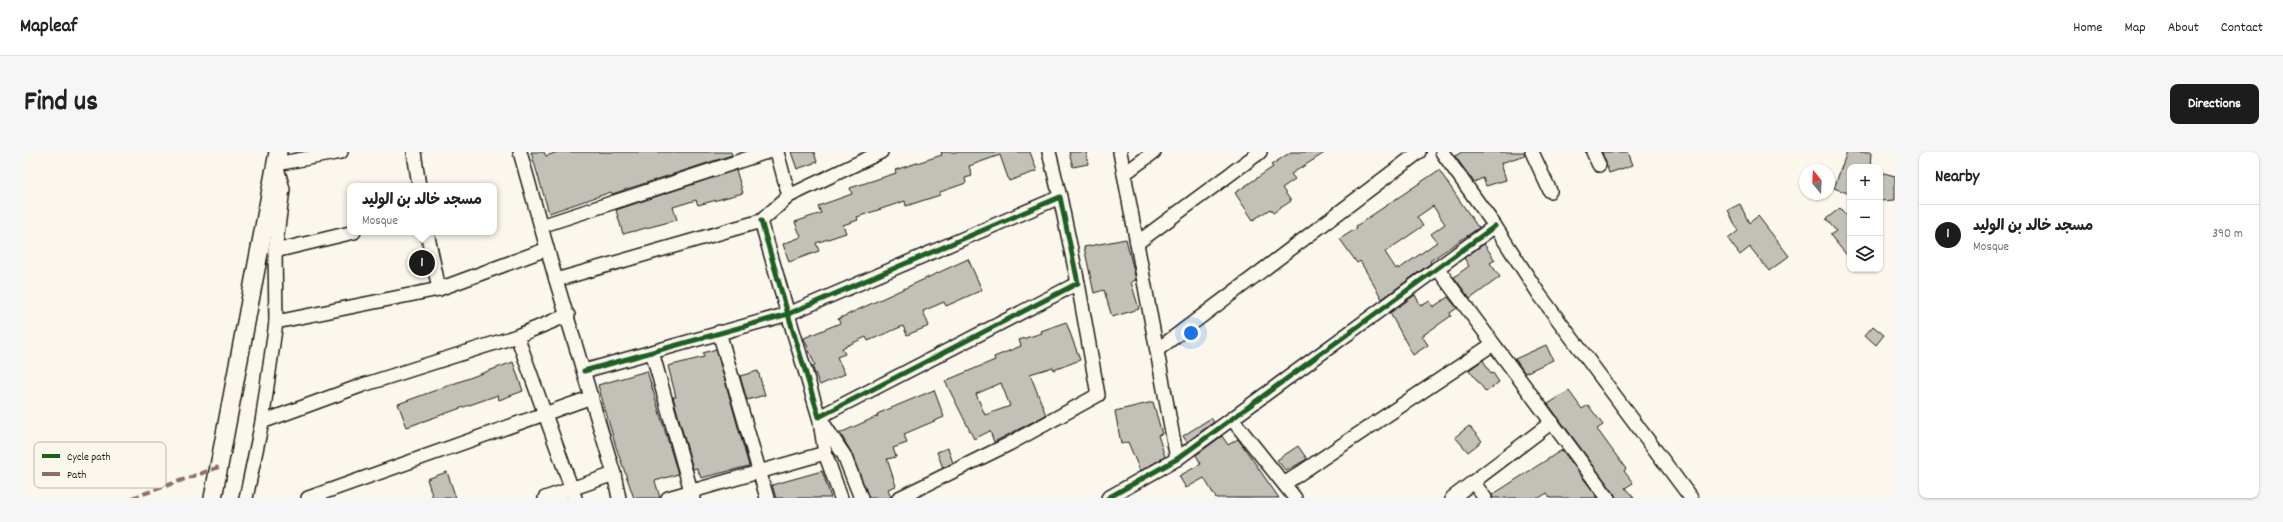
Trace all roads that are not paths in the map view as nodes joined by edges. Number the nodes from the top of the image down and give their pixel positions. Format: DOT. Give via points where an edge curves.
graph roads {
  1 [pos="341,152"];
  2 [pos="414,152"];
  3 [pos="520,152"];
  4 [pos="766,152"];
  5 [pos="777,152"];
  6 [pos="881,152"];
  7 [pos="1049,152"];
  8 [pos="1120,152"];
  9 [pos="1154,152"];
  10 [pos="1260,152"];
  11 [pos="1419,152"];
  12 [pos="1442,152"];
  13 [pos="1532,152"];
  14 [pos="1593,152"];
  15 [pos="277,158"];
  16 [pos="1599,165"];
  17 [pos="1124,174"];
  18 [pos="419,183"];
  19 [pos="1550,191"];
  20 [pos="789,196"];
  21 [pos="1060,197"];
  22 [pos="761,221"];
  23 [pos="541,226"];
  24 [pos="1495,226"];
  25 [pos="347,234"];
  26 [pos="428,235"];
  27 [pos="1137,243"];
  28 [pos="547,249"];
  29 [pos="275,251"];
  30 [pos="1437,268"];
  31 [pos="556,280"];
  32 [pos="1078,284"];
  33 [pos="439,289"];
  34 [pos="788,314"];
  35 [pos="568,315"];
  36 [pos="276,322"];
  37 [pos="719,332"];
  38 [pos="517,336"];
  39 [pos="1493,344"];
  40 [pos="1157,350"];
  41 [pos="652,352"];
  42 [pos="584,371"];
  43 [pos="592,397"];
  44 [pos="543,414"];
  45 [pos="819,417"];
  46 [pos="1232,419"];
  47 [pos="262,422"];
  48 [pos="1552,422"];
  49 [pos="825,453"];
  50 [pos="1177,459"];
  51 [pos="759,472"];
  52 [pos="614,474"];
  53 [pos="1473,482"];
  54 [pos="1284,484"];
  55 [pos="573,493"];
  56 [pos="692,495"];
  57 [pos="213,498"];
  58 [pos="246,498"];
  59 [pos="308,498"];
  60 [pos="545,498"];
  61 [pos="619,498"];
  62 [pos="668,498"];
  63 [pos="767,498"];
  64 [pos="841,498"];
  65 [pos="862,498"];
  66 [pos="898,498"];
  67 [pos="1108,498"];
  68 [pos="1295,498"];
  69 [pos="1452,498"];
  70 [pos="1485,498"];
  71 [pos="1608,498"];
  72 [pos="1691,498"];
  1 -- 15 [label="street"];
  2 -- 18 [label="street"];
  3 -- 23 [label="street"];
  4 -- 23 [label="street"];
  5 -- 20 [label="street"];
  6 -- 20 [label="street"];
  7 -- 21 [label="street"];
  8 -- 17 [label="street"];
  9 -- 17 [label="street"];
  10 -- 27 [label="street"];
  11 -- 40 [label="street"];
  12 -- 24 [label="street"];
  13 -- 19 [label="street"];
  14 -- 16 [label="street"];
  15 -- 29 [label="street" via="283,189"];
  15 -- 57 [label="main road"];
  17 -- 27 [label="street"];
  20 -- 22 [label="street"];
  21 -- 32 [label="street"];
  21 -- 34 [label="street"];
  22 -- 31 [label="street"];
  22 -- 34 [label="street"];
  23 -- 28 [label="street"];
  24 -- 30 [label="street"];
  24 -- 72 [label="street" via="1539,294"];
  25 -- 29 [label="street"];
  26 -- 33 [label="street"];
  27 -- 40 [label="street"];
  28 -- 31 [label="street"];
  28 -- 33 [label="street"];
  29 -- 36 [label="street"];
  30 -- 39 [label="street"];
  30 -- 46 [label="street"];
  31 -- 35 [label="street"];
  32 -- 45 [label="street"];
  32 -- 66 [label="street" via="1098,395 1010,444"];
  33 -- 36 [label="street"];
  34 -- 37 [label="street"];
  34 -- 45 [label="street"];
  35 -- 38 [label="street"];
  35 -- 42 [label="street"];
  36 -- 47 [label="street"];
  37 -- 41 [label="street"];
  37 -- 51 [label="street"];
  38 -- 44 [label="street"];
  38 -- 47 [label="street" via="363,385"];
  39 -- 48 [label="street"];
  39 -- 54 [label="street"];
  40 -- 50 [label="street"];
  41 -- 42 [label="street"];
  41 -- 56 [label="street"];
  42 -- 43 [label="street"];
  43 -- 44 [label="street"];
  43 -- 52 [label="street"];
  44 -- 55 [label="street"];
  44 -- 59 [label="street"];
  45 -- 49 [label="street"];
  45 -- 65 [label="street" via="844,455"];
  46 -- 50 [label="street"];
  46 -- 54 [label="street"];
  47 -- 58 [label="street"];
  48 -- 53 [label="street"];
  48 -- 71 [label="street"];
  49 -- 51 [label="street"];
  49 -- 64 [label="street"];
  50 -- 67 [label="street"];
  51 -- 56 [label="street"];
  51 -- 63 [label="street"];
  52 -- 55 [label="street"];
  52 -- 61 [label="street"];
  53 -- 69 [label="street"];
  53 -- 70 [label="street"];
  54 -- 68 [label="street"];
  55 -- 60 [label="street"];
  56 -- 62 [label="street"];
}
